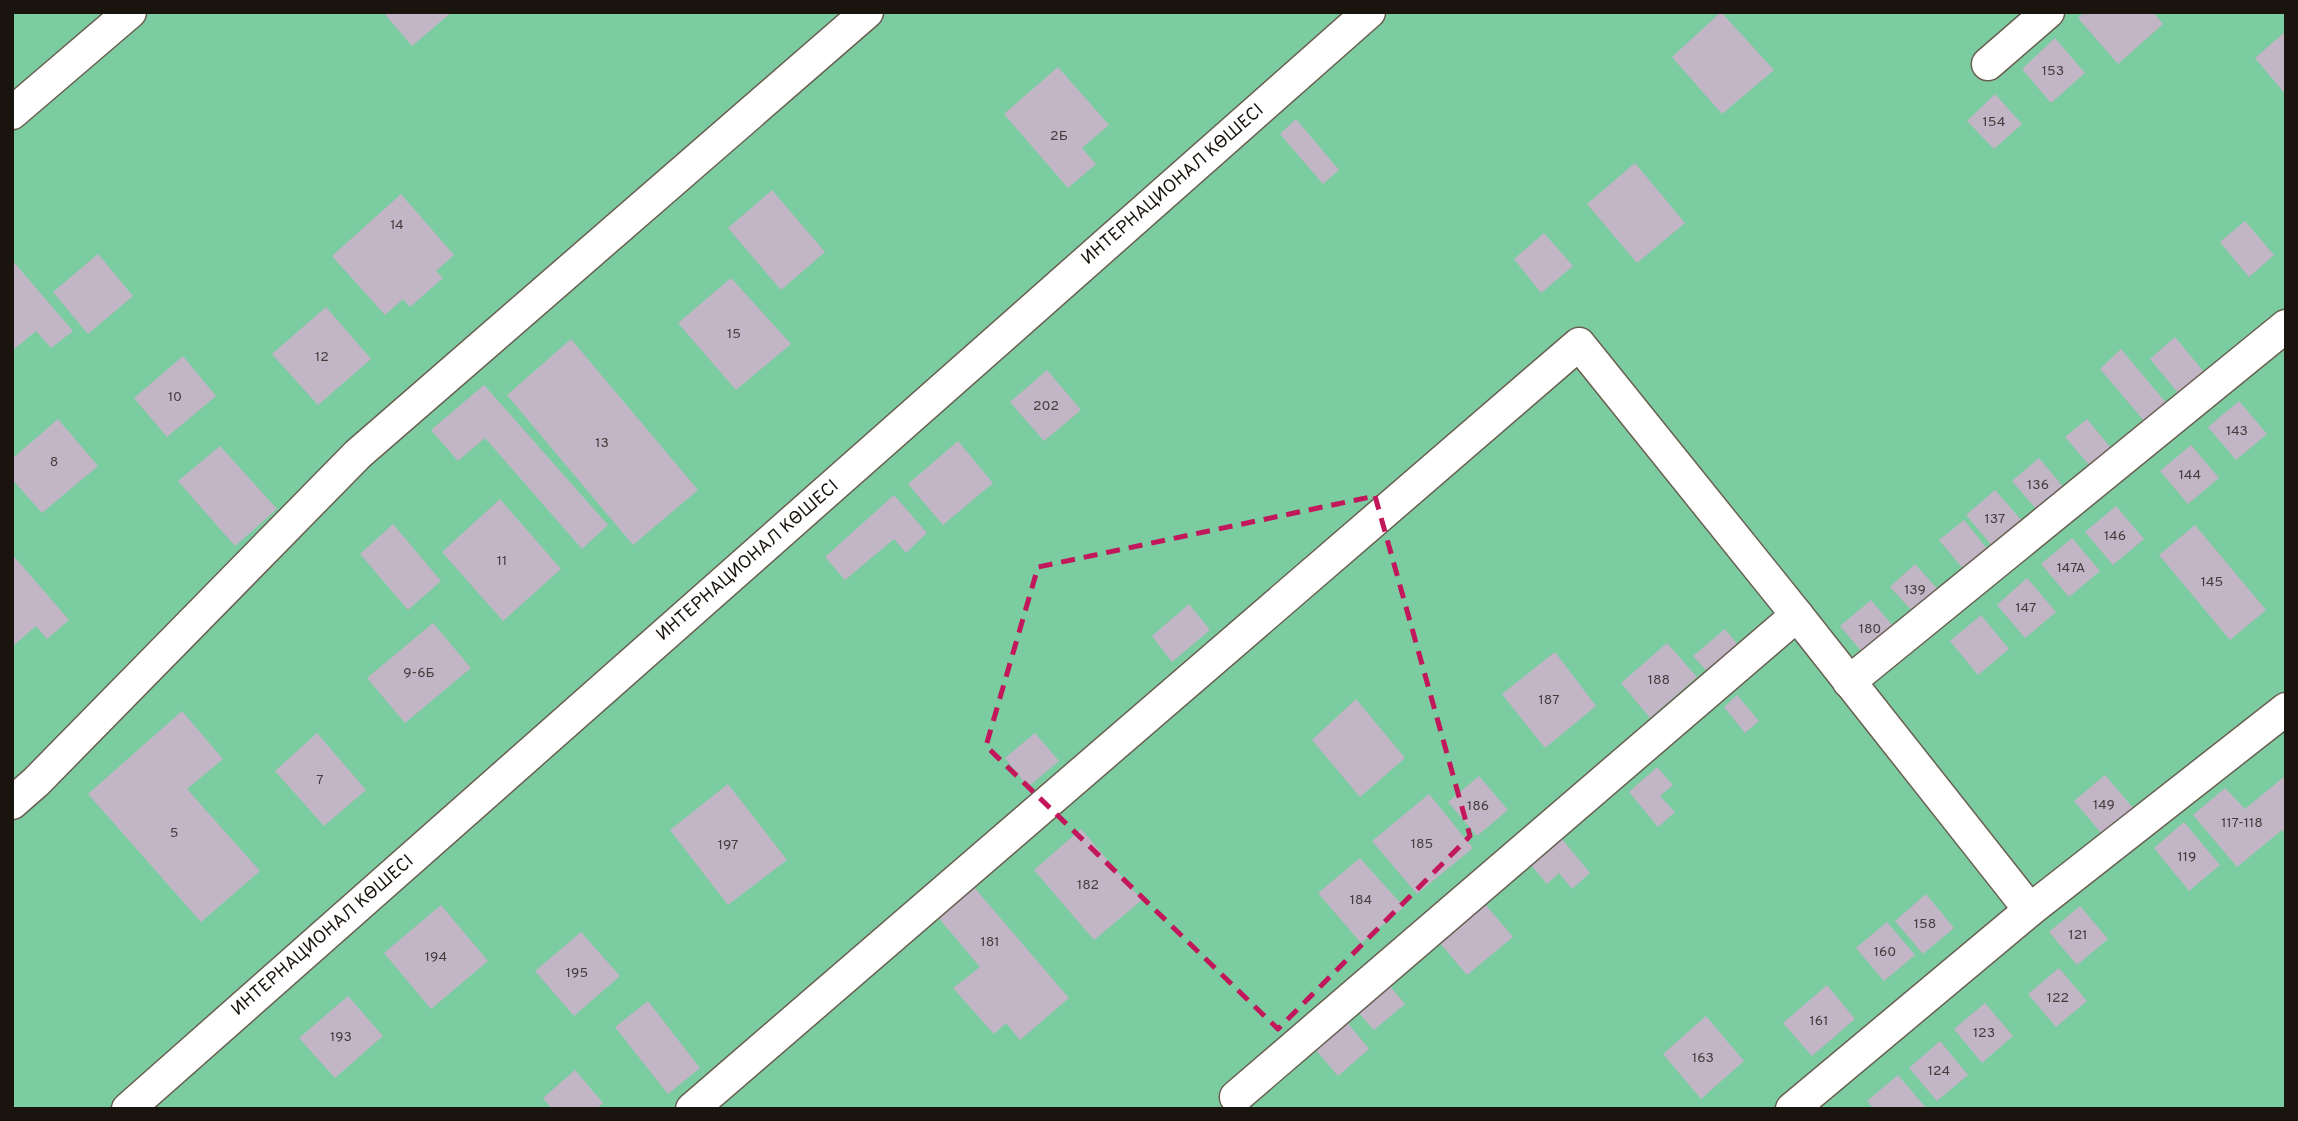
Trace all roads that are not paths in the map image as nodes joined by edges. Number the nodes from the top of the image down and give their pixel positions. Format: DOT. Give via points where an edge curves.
graph roads {
  1 [pos="130,12"];
  2 [pos="867,12"];
  3 [pos="1369,12"];
  4 [pos="2048,12"];
  5 [pos="1987,64"];
  6 [pos="12,113"];
  7 [pos="2286,326"];
  8 [pos="1797,615"];
  9 [pos="1849,682"];
  10 [pos="2286,709"];
  11 [pos="12,803"];
  12 [pos="2030,910"];
  13 [pos="1236,1097"];
  14 [pos="128,1109"];
  15 [pos="692,1109"];
  16 [pos="1792,1109"];
  1 -- 6 [label="street"];
  2 -- 11 [label="street" via="358,454"];
  3 -- 14 [label="street, ИНТЕРНАЦИОНАЛ КӨШЕСІ"];
  4 -- 5 [label="street"];
  7 -- 9 [label="street"];
  8 -- 9 [label="street"];
  8 -- 13 [label="street"];
  8 -- 15 [label="street" via="1579,344"];
  9 -- 12 [label="street"];
  10 -- 12 [label="street"];
  12 -- 16 [label="street"];
}
